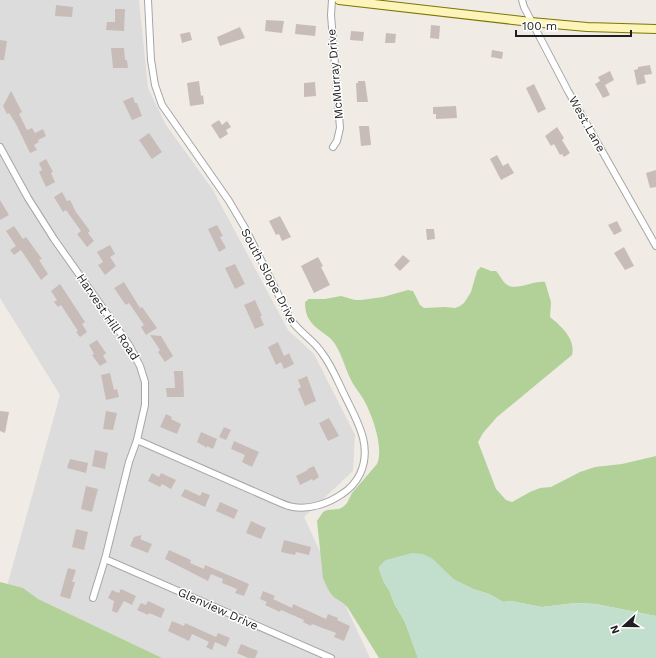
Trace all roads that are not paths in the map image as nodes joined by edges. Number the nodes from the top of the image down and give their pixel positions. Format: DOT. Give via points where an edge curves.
graph roads {
  1 [pos="148,0"];
  2 [pos="332,0"];
  3 [pos="339,0"];
  4 [pos="522,0"];
  5 [pos="532,22"];
  6 [pos="656,29"];
  7 [pos="0,146"];
  8 [pos="333,147"];
  9 [pos="656,246"];
  10 [pos="137,440"];
  11 [pos="105,559"];
  12 [pos="93,598"];
  13 [pos="331,658"];
  1 -- 10 [label="street, South Slope Drive" via="151,60 155,85 162,105 229,201 291,320 322,352 360,426 366,456 357,480 349,490 322,504 294,507"];
  2 -- 8 [label="street, McMurray Drive" via="340,128"];
  3 -- 5 [label="main road"];
  4 -- 5 [label="street, West Lane"];
  5 -- 6 [label="main road"];
  5 -- 9 [label="street, West Lane"];
  7 -- 10 [label="street, Harvest Hill Road" via="54,239 129,345 140,366 145,382 145,405"];
  10 -- 11 [label="street, Harvest Hill Road" via="129,462"];
  11 -- 12 [label="street, Harvest Hill Road"];
  11 -- 13 [label="street, Glenview Drive"];
}
